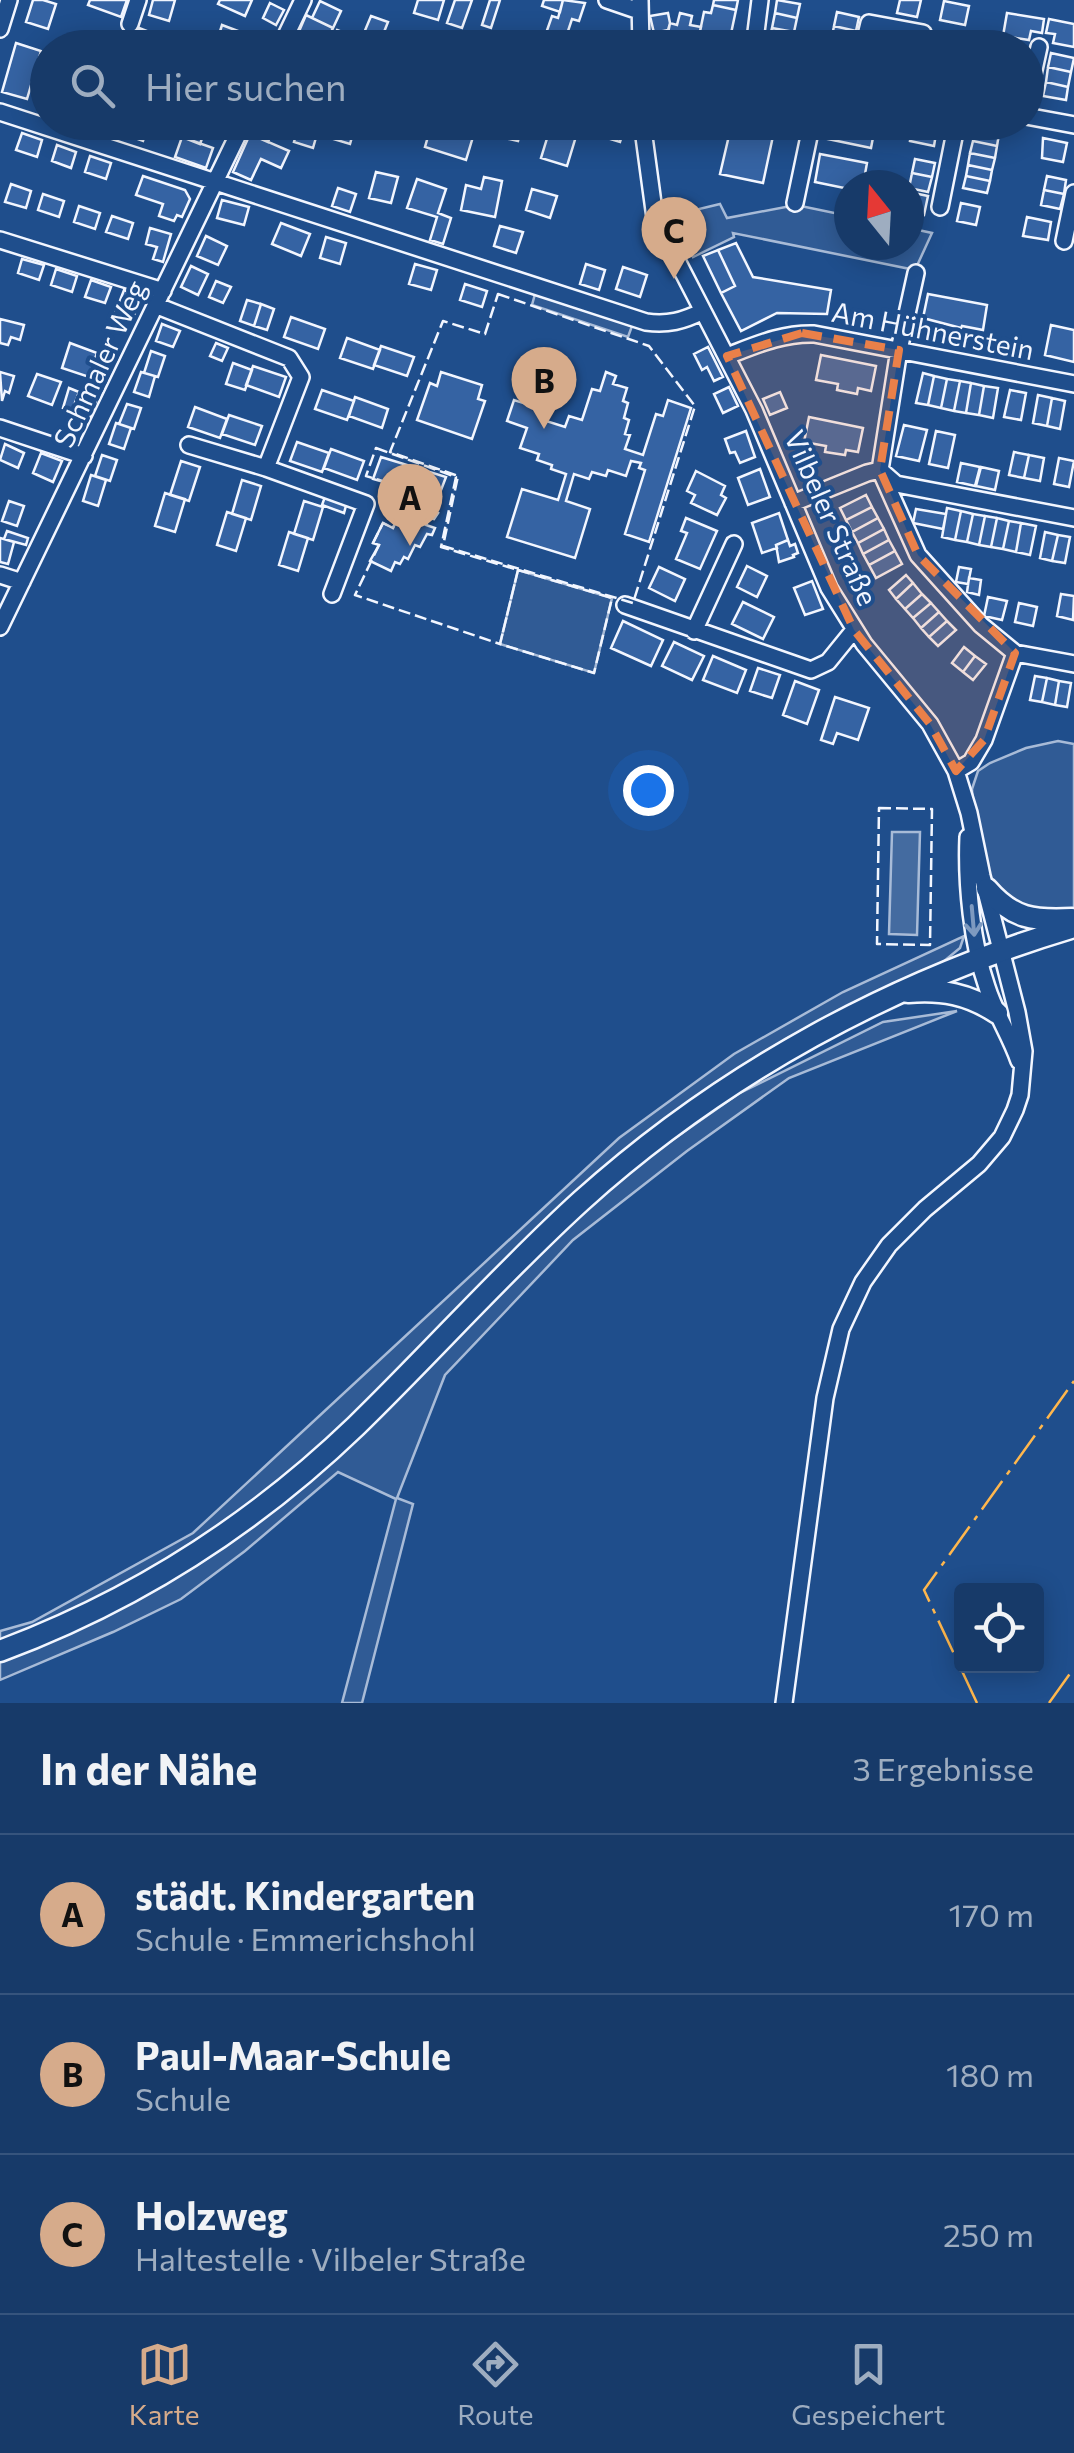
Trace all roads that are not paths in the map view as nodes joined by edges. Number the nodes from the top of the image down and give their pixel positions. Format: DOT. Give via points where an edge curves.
graph roads {
  1 [pos="9,0"];
  2 [pos="138,0"];
  3 [pos="303,0"];
  4 [pos="607,0"];
  5 [pos="760,0"];
  6 [pos="640,6"];
  7 [pos="130,24"];
  8 [pos="0,29"];
  9 [pos="289,30"];
  10 [pos="756,30"];
  11 [pos="867,30"];
  12 [pos="903,30"];
  13 [pos="0,112"];
  14 [pos="1044,119"];
  15 [pos="30,122"];
  16 [pos="1074,125"];
  17 [pos="86,140"];
  18 [pos="236,140"];
  19 [pos="645,140"];
  20 [pos="808,140"];
  21 [pos="953,140"];
  22 [pos="216,182"];
  23 [pos="1074,192"];
  24 [pos="796,203"];
  25 [pos="940,206"];
  26 [pos="0,240"];
  27 [pos="1064,241"];
  28 [pos="916,273"];
  29 [pos="159,298"];
  30 [pos="703,311"];
  31 [pos="899,350"];
  32 [pos="726,356"];
  33 [pos="1074,384"];
  34 [pos="0,428"];
  35 [pos="189,445"];
  36 [pos="84,456"];
  37 [pos="266,468"];
  38 [pos="880,470"];
  39 [pos="793,504"];
  40 [pos="1074,518"];
  41 [pos="734,544"];
  42 [pos="0,576"];
  43 [pos="22,582"];
  44 [pos="332,594"];
  45 [pos="625,605"];
  46 [pos="0,627"];
  47 [pos="854,630"];
  48 [pos="694,631"];
  49 [pos="1015,653"];
  50 [pos="1074,664"];
  51 [pos="956,771"];
  52 [pos="969,814"];
  53 [pos="986,889"];
  54 [pos="1074,919"];
  55 [pos="1074,927"];
  56 [pos="1000,951"];
  57 [pos="978,959"];
  58 [pos="896,994"];
  59 [pos="997,1013"];
  60 [pos="1023,1071"];
  61 [pos="0,1651"];
  62 [pos="784,1703"];
  1 -- 8 [label="street"];
  2 -- 7 [label="street"];
  3 -- 9 [label="street"];
  4 -- 6 [label="street"];
  5 -- 10 [label="street"];
  11 -- 12 [label="street" via="868,23"];
  13 -- 15 [label="street"];
  14 -- 16 [label="street"];
  17 -- 22 [label="street"];
  18 -- 22 [label="street, Schmaler Weg"];
  19 -- 30 [label="street, Vilbeler Straße" via="655,218"];
  20 -- 24 [label="street"];
  21 -- 25 [label="street"];
  22 -- 29 [label="street, Schmaler Weg"];
  22 -- 30 [label="street" via="646,322 685,321"];
  23 -- 27 [label="street"];
  26 -- 29 [label="street"];
  28 -- 31 [label="street"];
  29 -- 36 [label="street, Schmaler Weg"];
  29 -- 37 [label="street" via="296,366 300,377"];
  30 -- 32 [label="street, Vilbeler Straße"];
  31 -- 32 [label="street, Am Hühnerstein" via="802,333"];
  31 -- 33 [label="street, Am Hühnerstein"];
  31 -- 38 [label="street"];
  32 -- 39 [label="street, Vilbeler Straße"];
  34 -- 36 [label="street"];
  35 -- 37 [label="street"];
  36 -- 43 [label="street, Schmaler Weg"];
  37 -- 44 [label="street" via="366,504"];
  38 -- 39 [label="street"];
  38 -- 40 [label="street" via="896,484"];
  38 -- 49 [label="street" via="918,555"];
  39 -- 47 [label="street, Vilbeler Straße"];
  41 -- 48 [label="street"];
  42 -- 43 [label="street"];
  43 -- 46 [label="street, Schmaler Weg"];
  45 -- 48 [label="street"];
  47 -- 48 [label="street" via="828,662 811,670"];
  47 -- 51 [label="street, Vilbeler Straße" via="930,724"];
  49 -- 50 [label="street"];
  49 -- 51 [label="street" via="984,740"];
  51 -- 52 [label="street, Vilbeler Straße"];
  52 -- 53 [label="street, Vilbeler Straße"];
  52 -- 57 [label="street, Vilbeler Straße, one-way"];
  53 -- 54 [label="main road" via="1013,913"];
  53 -- 56 [label="street, Vilbeler Straße"];
  55 -- 56 [label="main road"];
  56 -- 57 [label="main road"];
  56 -- 60 [label="street, Vilbeler Straße"];
  57 -- 58 [label="main road"];
  57 -- 59 [label="street, Vilbeler Straße"];
  58 -- 59 [label="main road" via="962,995"];
  58 -- 61 [label="main road" via="770,1061 616,1171 354,1428 248,1518 125,1596"];
  59 -- 60 [label="street, Vilbeler Straße"];
  60 -- 62 [label="street" via="1002,1137 888,1245 841,1329 824,1398"];
}
